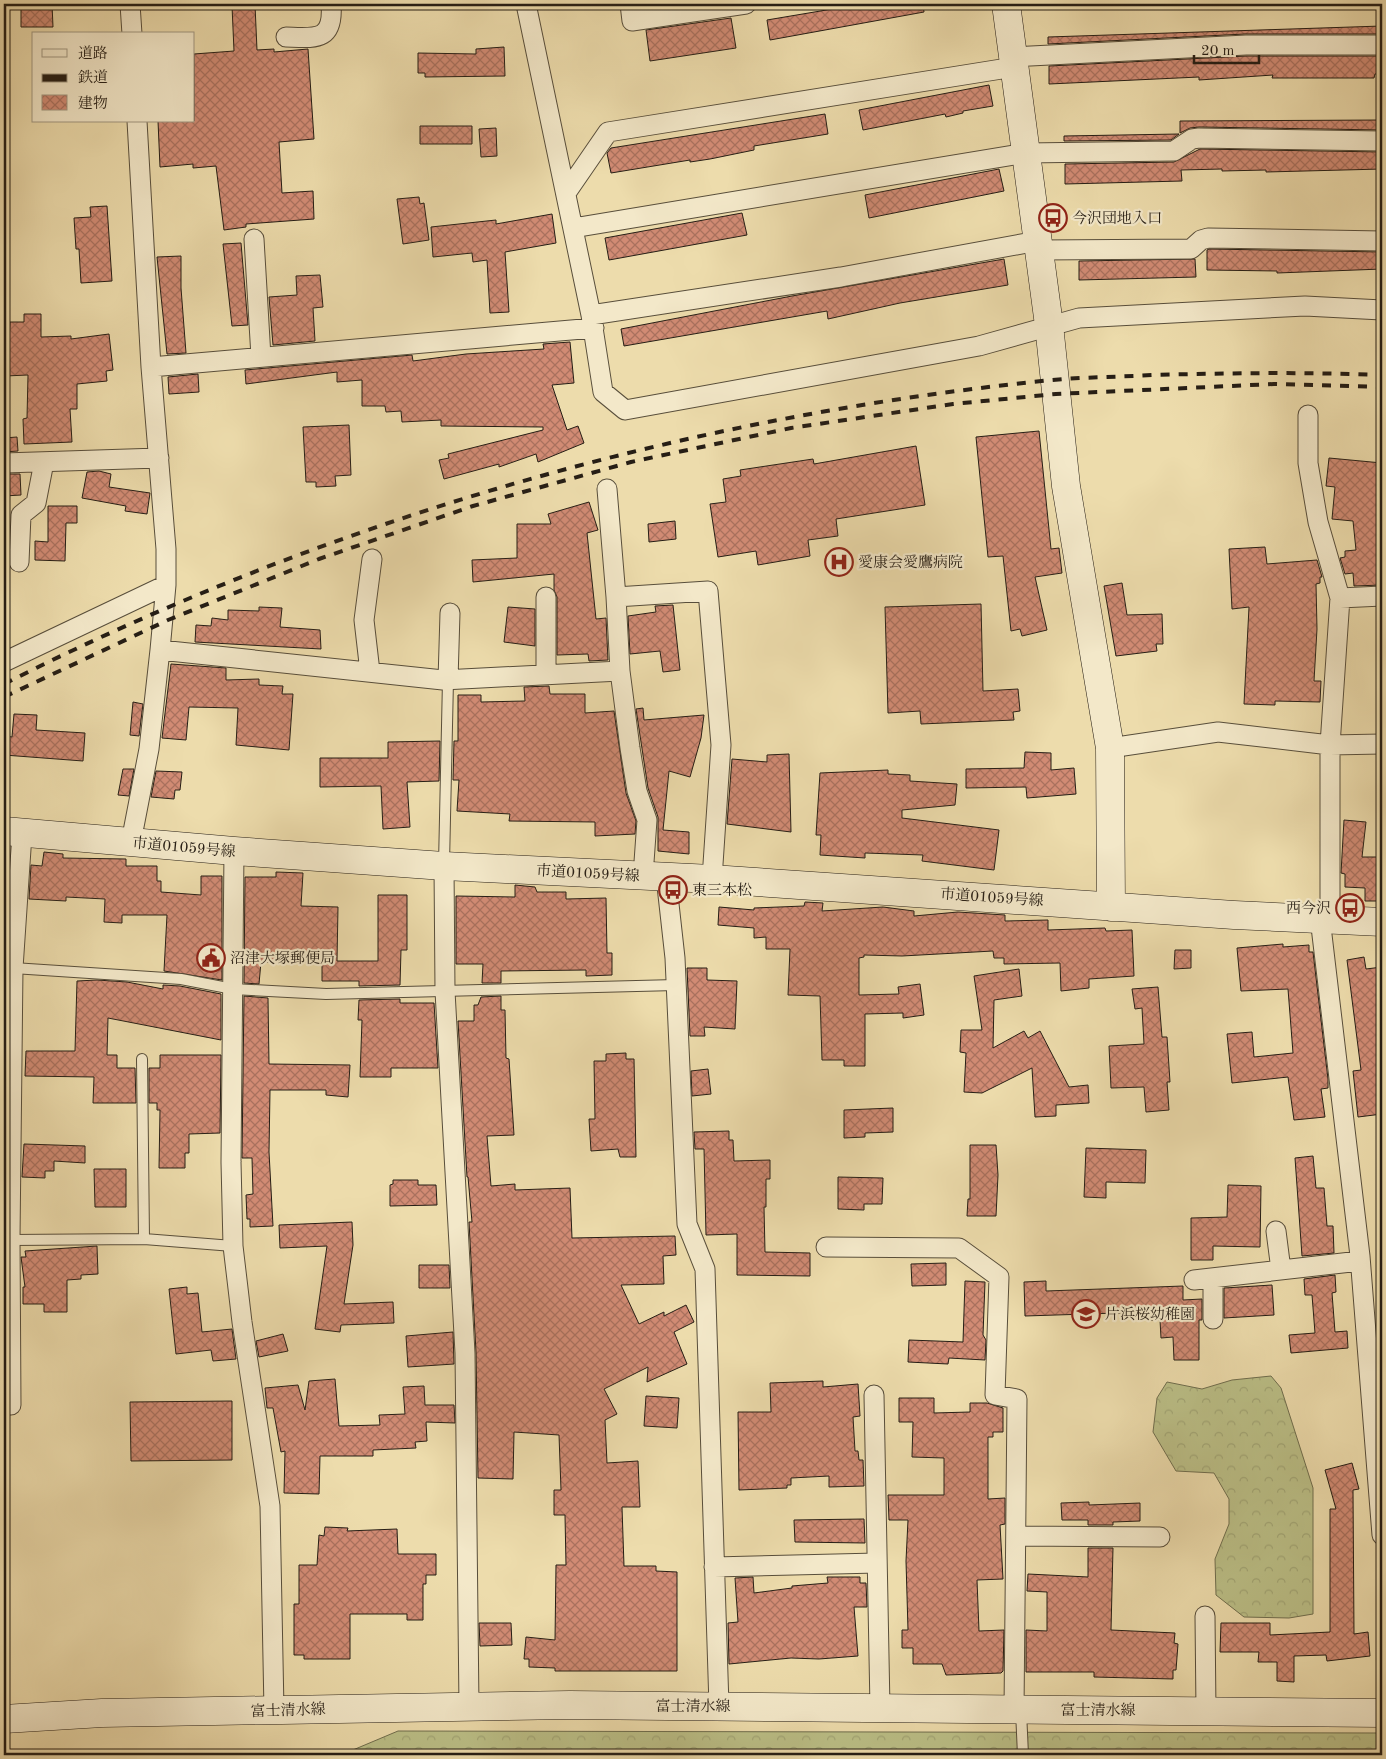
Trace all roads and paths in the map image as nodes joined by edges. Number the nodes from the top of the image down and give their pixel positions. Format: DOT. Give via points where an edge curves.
graph roads {
  1 [pos="130,4"];
  2 [pos="331,4"];
  3 [pos="526,4"];
  4 [pos="630,4"];
  5 [pos="746,4"];
  6 [pos="1006,4"];
  7 [pos="132,32"];
  8 [pos="286,37"];
  9 [pos="1382,45"];
  10 [pos="1014,62"];
  11 [pos="137,122"];
  12 [pos="1382,141"];
  13 [pos="1026,153"];
  14 [pos="566,193"];
  15 [pos="573,228"];
  16 [pos="254,239"];
  17 [pos="1382,242"];
  18 [pos="1038,245"];
  19 [pos="1382,310"];
  20 [pos="593,322"];
  21 [pos="1049,325"];
  22 [pos="261,357"];
  23 [pos="151,367"];
  24 [pos="1308,416"];
  25 [pos="159,458"];
  26 [pos="44,462"];
  27 [pos="4,463"];
  28 [pos="607,489"];
  29 [pos="372,559"];
  30 [pos="19,562"];
  31 [pos="166,585"];
  32 [pos="1382,596"];
  33 [pos="546,597"];
  34 [pos="616,597"];
  35 [pos="1340,598"];
  36 [pos="450,613"];
  37 [pos="160,650"];
  38 [pos="4,662"];
  39 [pos="620,671"];
  40 [pos="370,672"];
  41 [pos="546,675"];
  42 [pos="448,680"];
  43 [pos="1382,744"];
  44 [pos="1330,746"];
  45 [pos="1110,748"];
  46 [pos="13,832"];
  47 [pos="131,842"];
  48 [pos="234,851"];
  49 [pos="444,866"];
  50 [pos="654,877"];
  51 [pos="712,879"];
  52 [pos="1111,907"];
  53 [pos="1325,919"];
  54 [pos="1382,922"];
  55 [pos="10,962"];
  56 [pos="676,985"];
  57 [pos="233,989"];
  58 [pos="445,991"];
  59 [pos="142,1059"];
  60 [pos="1276,1231"];
  61 [pos="144,1239"];
  62 [pos="10,1240"];
  63 [pos="233,1246"];
  64 [pos="826,1247"];
  65 [pos="1360,1261"];
  66 [pos="1281,1270"];
  67 [pos="1213,1278"];
  68 [pos="1194,1280"];
  69 [pos="1213,1319"];
  70 [pos="874,1395"];
  71 [pos="4,1405"];
  72 [pos="1382,1535"];
  73 [pos="1016,1536"];
  74 [pos="1160,1537"];
  75 [pos="877,1563"];
  76 [pos="714,1567"];
  77 [pos="1205,1616"];
  78 [pos="469,1706"];
  79 [pos="718,1706"];
  80 [pos="880,1708"];
  81 [pos="274,1710"];
  82 [pos="1018,1710"];
  83 [pos="1206,1711"];
  84 [pos="1382,1713"];
  85 [pos="4,1719"];
  86 [pos="1023,1755"];
  1 -- 7 [label="street"];
  2 -- 8 [label="street" via="332,18 327,30 317,38"];
  3 -- 14 [label="street"];
  4 -- 5 [label="street" via="632,21"];
  6 -- 10 [label="street"];
  9 -- 10 [label="street" via="1246,44"];
  10 -- 13 [label="street"];
  10 -- 14 [label="street" via="608,132"];
  11 -- 23 [label="street"];
  12 -- 13 [label="street" via="1199,138 1174,151"];
  13 -- 15 [label="street"];
  13 -- 18 [label="street"];
  14 -- 15 [label="street"];
  15 -- 20 [label="street"];
  16 -- 22 [label="street"];
  17 -- 18 [label="street" via="1208,238 1191,249"];
  18 -- 20 [label="street"];
  18 -- 21 [label="street"];
  19 -- 21 [label="street" via="1306,306 1079,318"];
  20 -- 21 [label="street" via="603,392 625,410 979,346"];
  20 -- 22 [label="street"];
  21 -- 45 [label="street" via="1066,486"];
  22 -- 23 [label="street"];
  23 -- 25 [label="street"];
  24 -- 35 [label="street" via="1308,463 1318,522"];
  25 -- 26 [label="street"];
  25 -- 31 [label="street"];
  26 -- 27 [label="street"];
  26 -- 30 [label="street" via="36,504 21,515"];
  28 -- 34 [label="street"];
  29 -- 40 [label="street" via="364,620"];
  31 -- 37 [label="street"];
  31 -- 38 [label="street"];
  32 -- 35 [label="street"];
  33 -- 41 [label="street"];
  34 -- 39 [label="street"];
  34 -- 51 [label="street" via="708,591 722,745"];
  35 -- 44 [label="street"];
  36 -- 42 [label="street"];
  37 -- 40 [label="street"];
  37 -- 47 [label="street" via="148,749"];
  39 -- 41 [label="street"];
  39 -- 50 [label="street" via="637,791 647,820"];
  40 -- 42 [label="street"];
  41 -- 42 [label="street"];
  42 -- 49 [label="lane"];
  43 -- 44 [label="street"];
  44 -- 45 [label="street" via="1218,732"];
  44 -- 53 [label="street"];
  45 -- 52 [label="street"];
  46 -- 47 [label="street, 市道01059号線"];
  46 -- 55 [label="street"];
  47 -- 48 [label="street, 市道01059号線"];
  48 -- 49 [label="street, 市道01059号線"];
  48 -- 57 [label="street"];
  49 -- 50 [label="street, 市道01059号線"];
  49 -- 58 [label="street"];
  50 -- 51 [label="street, 市道01059号線"];
  50 -- 56 [label="street"];
  51 -- 52 [label="street, 市道01059号線"];
  52 -- 53 [label="street, 市道01059号線"];
  53 -- 54 [label="street, 市道01059号線"];
  53 -- 65 [label="street"];
  55 -- 57 [label="lane" via="180,979"];
  55 -- 62 [label="street"];
  56 -- 58 [label="lane"];
  56 -- 76 [label="street" via="687,1224 705,1269"];
  57 -- 58 [label="lane" via="326,994"];
  57 -- 63 [label="street"];
  58 -- 78 [label="street" via="465,1353"];
  59 -- 61 [label="lane"];
  60 -- 66 [label="street"];
  61 -- 62 [label="lane"];
  61 -- 63 [label="lane"];
  62 -- 71 [label="street" via="11,1405"];
  63 -- 81 [label="street" via="270,1506"];
  64 -- 73 [label="street" via="959,1248 999,1277 995,1395 1017,1400"];
  65 -- 66 [label="street"];
  65 -- 72 [label="street"];
  66 -- 67 [label="street"];
  67 -- 68 [label="street"];
  67 -- 69 [label="street"];
  70 -- 75 [label="street"];
  73 -- 74 [label="street"];
  73 -- 82 [label="street"];
  75 -- 76 [label="street"];
  75 -- 80 [label="street"];
  76 -- 79 [label="street"];
  77 -- 83 [label="street"];
  78 -- 79 [label="street, 富士清水線"];
  78 -- 81 [label="street, 富士清水線"];
  79 -- 80 [label="street, 富士清水線"];
  80 -- 82 [label="street, 富士清水線"];
  81 -- 85 [label="street, 富士清水線" via="102,1713"];
  82 -- 83 [label="street, 富士清水線"];
  82 -- 86 [label="lane"];
  83 -- 84 [label="street, 富士清水線"];
}
